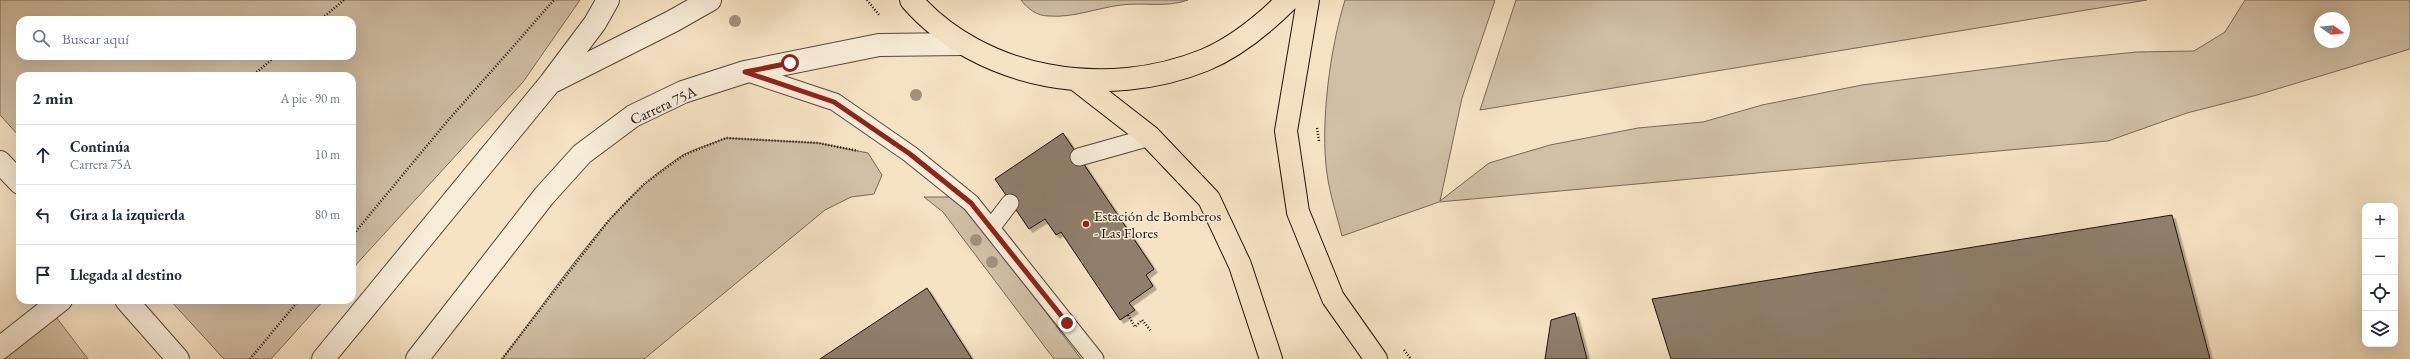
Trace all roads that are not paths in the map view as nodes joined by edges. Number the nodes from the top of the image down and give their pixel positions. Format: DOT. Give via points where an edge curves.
graph roads {
  1 [pos="608,0"];
  2 [pos="710,0"];
  3 [pos="911,0"];
  4 [pos="1288,0"];
  5 [pos="1308,0"];
  6 [pos="964,44"];
  7 [pos="745,72"];
  8 [pos="1078,81"];
  9 [pos="550,83"];
  10 [pos="1150,137"];
  11 [pos="1079,157"];
  12 [pos="0,162"];
  13 [pos="16,179"];
  14 [pos="1010,203"];
  15 [pos="991,228"];
  16 [pos="56,304"];
  17 [pos="130,304"];
  18 [pos="0,348"];
  19 [pos="178,359"];
  20 [pos="324,359"];
  21 [pos="417,359"];
  22 [pos="1095,359"];
  23 [pos="1271,359"];
  24 [pos="1376,359"];
  1 -- 9 [label="street" via="595,23"];
  2 -- 9 [label="street"];
  3 -- 6 [label="highway" via="922,13"];
  4 -- 8 [label="highway" via="1261,27 1205,60 1143,78"];
  5 -- 24 [label="highway" via="1286,131 1298,212 1333,298"];
  6 -- 7 [label="street, Carrera 75A" via="880,45"];
  6 -- 8 [label="highway" via="1019,69"];
  7 -- 15 [label="lane" via="834,102 910,154 965,198"];
  7 -- 21 [label="street, Carrera 75A" via="684,92 633,116 582,154 544,196"];
  8 -- 10 [label="highway"];
  9 -- 20 [label="street"];
  10 -- 11 [label="lane"];
  10 -- 23 [label="highway" via="1209,199 1240,265"];
  12 -- 13 [label="street"];
  14 -- 15 [label="lane"];
  15 -- 22 [label="lane"];
  16 -- 18 [label="street"];
  17 -- 19 [label="street"];
}
